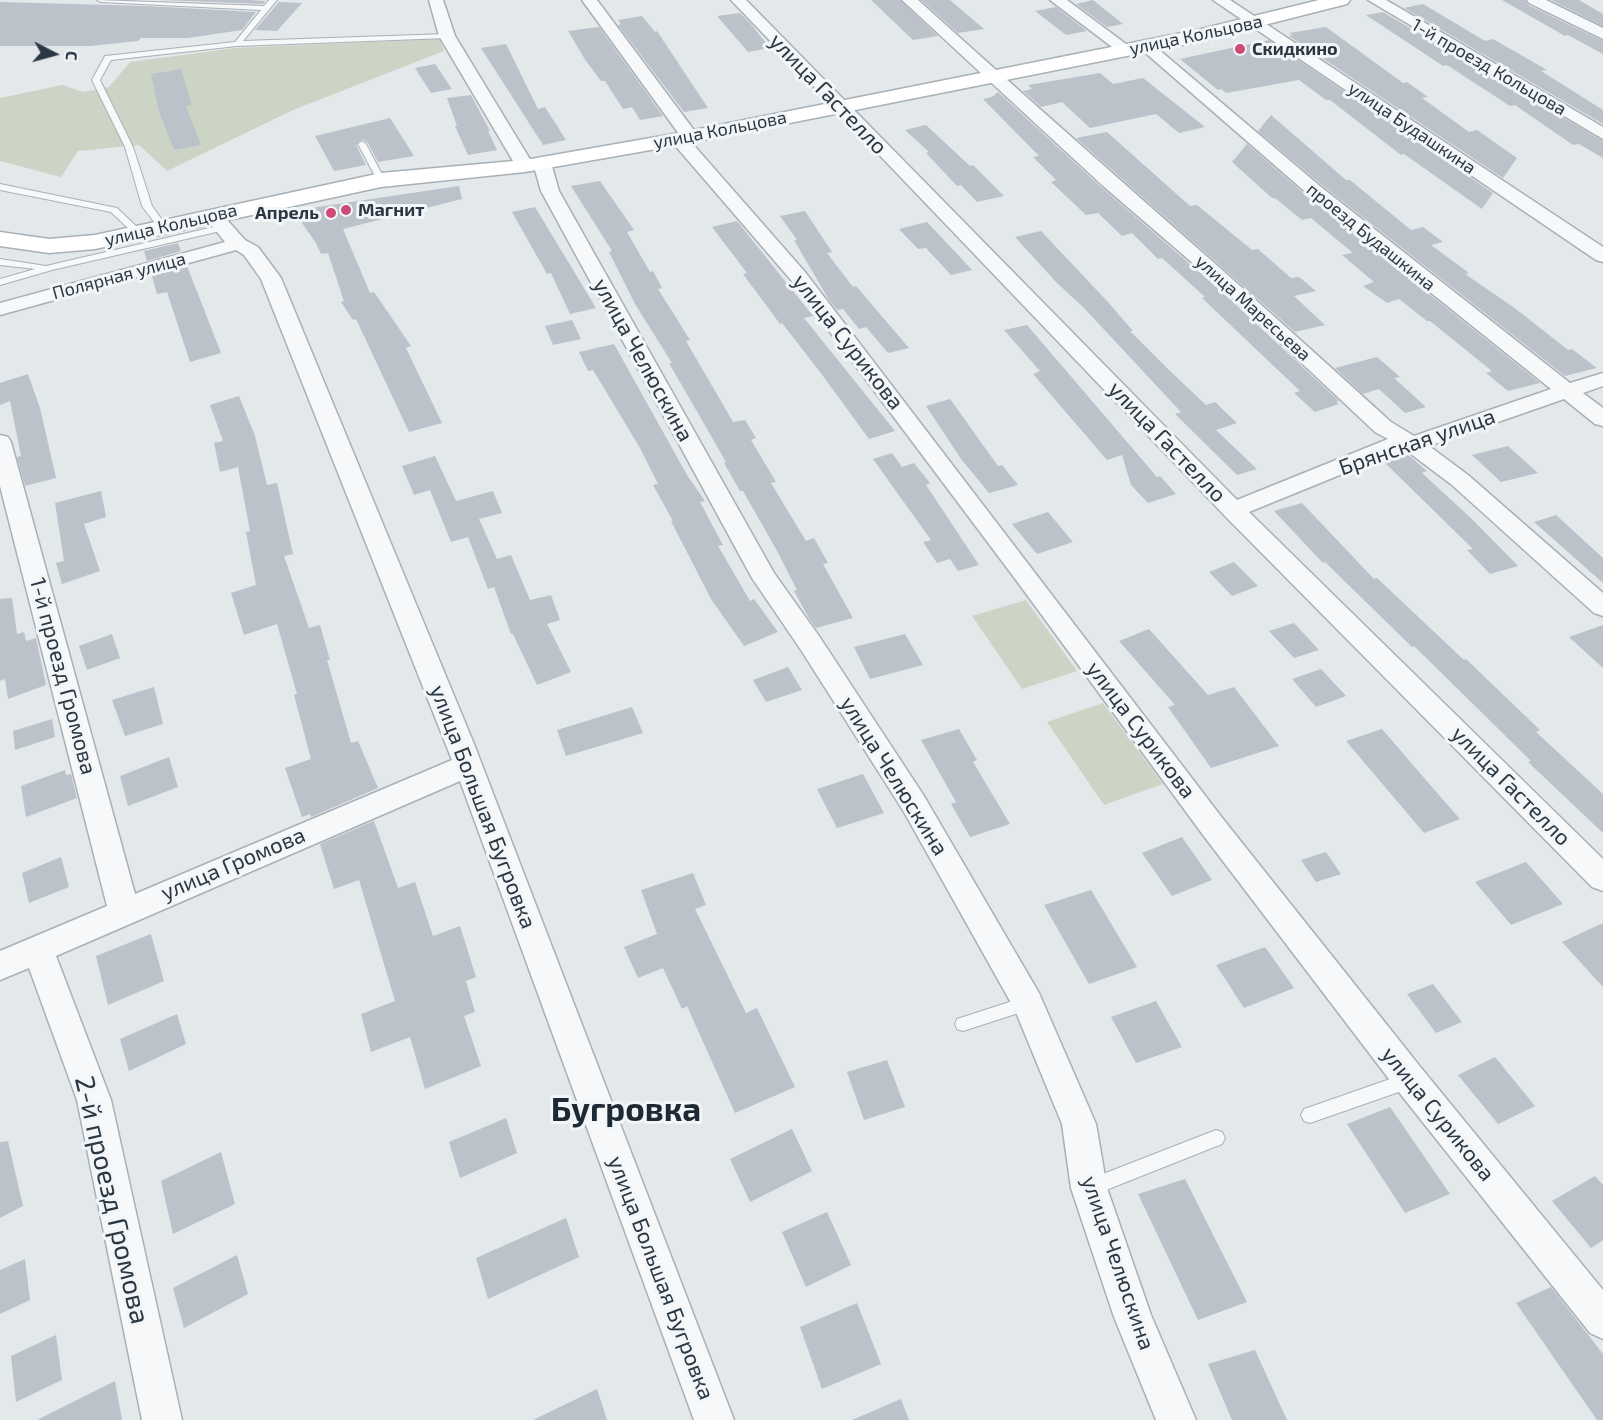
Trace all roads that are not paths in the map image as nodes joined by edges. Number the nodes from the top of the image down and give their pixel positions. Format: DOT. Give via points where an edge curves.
graph roads {
  1 [pos="101,0"];
  2 [pos="273,0"];
  3 [pos="436,0"];
  4 [pos="589,0"];
  5 [pos="738,0"];
  6 [pos="909,0"];
  7 [pos="1057,0"];
  8 [pos="1221,0"];
  9 [pos="1341,0"];
  10 [pos="1375,0"];
  11 [pos="1534,0"];
  12 [pos="267,8"];
  13 [pos="1254,23"];
  14 [pos="1603,34"];
  15 [pos="447,36"];
  16 [pos="237,44"];
  17 [pos="1146,46"];
  18 [pos="1126,50"];
  19 [pos="994,76"];
  20 [pos="838,106"];
  21 [pos="1603,134"];
  22 [pos="685,138"];
  23 [pos="362,144"];
  24 [pos="534,164"];
  25 [pos="381,180"];
  26 [pos="0,187"];
  27 [pos="132,227"];
  28 [pos="163,228"];
  29 [pos="224,229"];
  30 [pos="0,239"];
  31 [pos="1603,256"];
  32 [pos="0,262"];
  33 [pos="50,268"];
  34 [pos="0,282"];
  35 [pos="0,309"];
  36 [pos="1603,379"];
  37 [pos="1567,391"];
  38 [pos="1603,419"];
  39 [pos="0,442"];
  40 [pos="1413,444"];
  41 [pos="1233,510"];
  42 [pos="1603,607"];
  43 [pos="468,765"];
  44 [pos="1603,878"];
  45 [pos="124,911"];
  46 [pos="38,950"];
  47 [pos="0,966"];
  48 [pos="1028,1003"];
  49 [pos="963,1024"];
  50 [pos="1410,1080"];
  51 [pos="1310,1114"];
  52 [pos="1216,1138"];
  53 [pos="1089,1188"];
  54 [pos="1603,1320"];
  55 [pos="162,1420"];
  56 [pos="714,1420"];
  57 [pos="1176,1420"];
  1 -- 12 [label="lane"];
  2 -- 12 [label="lane"];
  3 -- 15 [label="street, улица Челюскина"];
  4 -- 22 [label="street, улица Сурикова"];
  5 -- 20 [label="street, улица Гастелло"];
  6 -- 19 [label="street, улица Маресьева"];
  7 -- 18 [label="street"];
  8 -- 13 [label="street, улица Будашкина"];
  9 -- 13 [label="street, улица Кольцова"];
  10 -- 21 [label="street, 1-й проезд Кольцова"];
  11 -- 14 [label="street"];
  12 -- 16 [label="lane"];
  13 -- 17 [label="street, улица Кольцова"];
  13 -- 31 [label="street, улица Будашкина"];
  15 -- 16 [label="lane"];
  15 -- 24 [label="street, улица Челюскина"];
  16 -- 28 [label="lane" via="108,58 96,80 129,147 147,206"];
  17 -- 18 [label="street, улица Кольцова"];
  17 -- 37 [label="street, проезд Будашкина" via="1315,191"];
  18 -- 19 [label="street, улица Кольцова"];
  19 -- 20 [label="street, улица Кольцова"];
  19 -- 40 [label="street, улица Маресьева" via="1232,286 1383,427"];
  20 -- 22 [label="street, улица Кольцова"];
  20 -- 41 [label="street, улица Гастелло"];
  22 -- 24 [label="street, улица Кольцова"];
  22 -- 50 [label="street, улица Сурикова" via="798,276 1213,827"];
  23 -- 25 [label="lane"];
  24 -- 25 [label="street, улица Кольцова"];
  24 -- 48 [label="street, улица Челюскина" via="764,578 914,804"];
  25 -- 29 [label="street, улица Кольцова"];
  26 -- 27 [label="lane" via="114,210"];
  28 -- 29 [label="street, улица Кольцова"];
  28 -- 30 [label="street, улица Кольцова" via="95,242 49,246"];
  29 -- 33 [label="lane"];
  29 -- 35 [label="street, Полярная улица"];
  29 -- 43 [label="street, улица Большая Бугровка" via="251,251 272,278"];
  32 -- 33 [label="lane"];
  33 -- 34 [label="lane"];
  36 -- 37 [label="street, Брянская улица"];
  37 -- 38 [label="street, проезд Будашкина"];
  37 -- 40 [label="street, Брянская улица"];
  39 -- 45 [label="street, 1-й проезд Громова"];
  40 -- 41 [label="street, Брянская улица" via="1393,445"];
  40 -- 42 [label="street, улица Маресьева" via="1460,480"];
  41 -- 44 [label="street, улица Гастелло"];
  43 -- 45 [label="street, улица Громова"];
  43 -- 56 [label="street, улица Большая Бугровка"];
  45 -- 46 [label="street, улица Громова"];
  46 -- 47 [label="street, улица Громова"];
  46 -- 55 [label="street, 2-й проезд Громова" via="94,1100"];
  48 -- 49 [label="lane"];
  48 -- 53 [label="street, улица Челюскина" via="1079,1124"];
  50 -- 51 [label="lane"];
  50 -- 54 [label="street, улица Сурикова"];
  52 -- 53 [label="lane"];
  53 -- 57 [label="street, улица Челюскина" via="1133,1317"];
}
